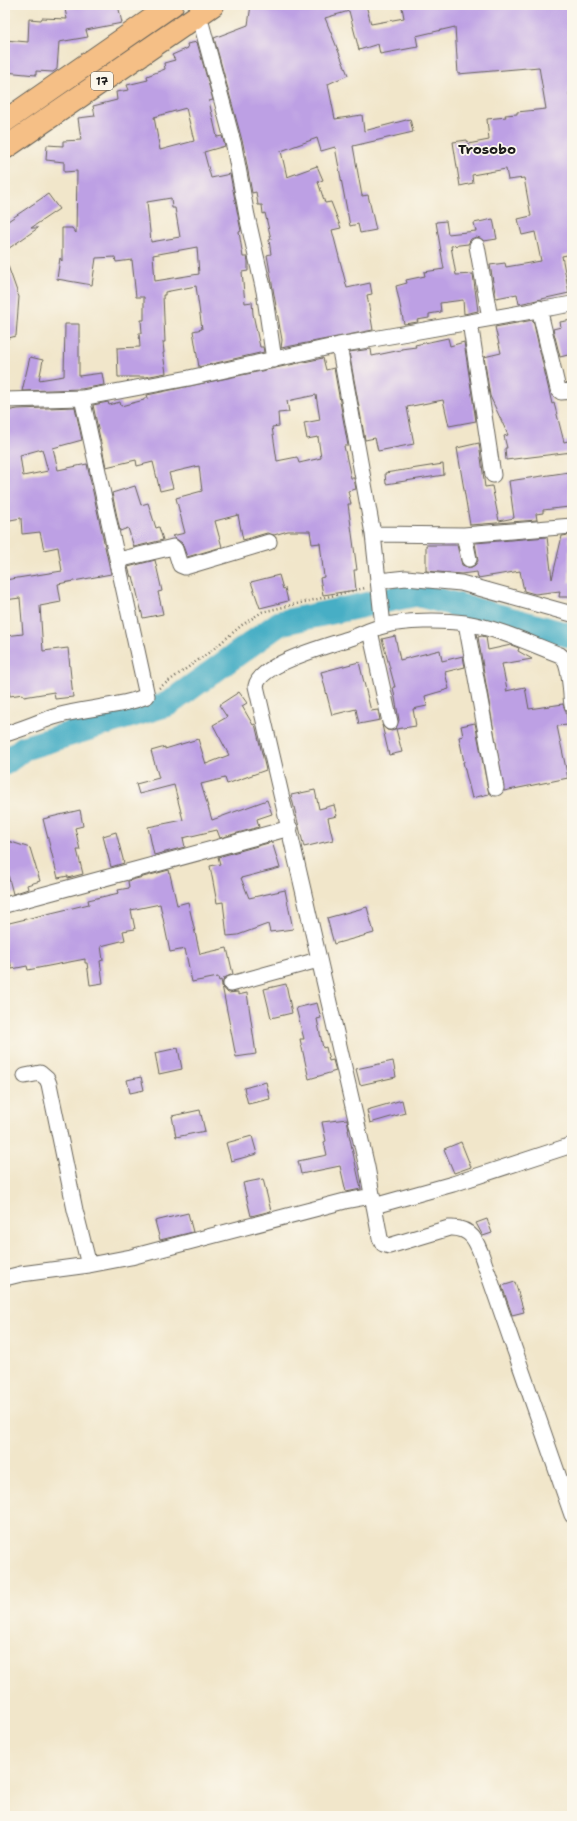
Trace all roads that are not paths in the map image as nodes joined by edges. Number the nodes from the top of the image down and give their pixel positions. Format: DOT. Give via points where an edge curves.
graph roads {
  1 [pos="172,5"];
  2 [pos="206,10"];
  3 [pos="5,121"];
  4 [pos="5,148"];
  5 [pos="477,246"];
  6 [pos="572,304"];
  7 [pos="539,308"];
  8 [pos="490,318"];
  9 [pos="470,322"];
  10 [pos="339,345"];
  11 [pos="274,360"];
  12 [pos="572,390"];
  13 [pos="82,398"];
  14 [pos="5,400"];
  15 [pos="493,475"];
  16 [pos="572,526"];
  17 [pos="373,534"];
  18 [pos="464,534"];
  19 [pos="269,542"];
  20 [pos="469,559"];
  21 [pos="118,560"];
  22 [pos="379,585"];
  23 [pos="572,614"];
  24 [pos="466,623"];
  25 [pos="378,625"];
  26 [pos="572,705"];
  27 [pos="390,722"];
  28 [pos="5,734"];
  29 [pos="496,788"];
  30 [pos="290,828"];
  31 [pos="5,905"];
  32 [pos="318,960"];
  33 [pos="231,984"];
  34 [pos="25,1076"];
  35 [pos="572,1145"];
  36 [pos="373,1201"];
  37 [pos="89,1265"];
  38 [pos="5,1278"];
  39 [pos="572,1515"];
  1 -- 3 [label="highway, 17"];
  2 -- 4 [label="highway, 17"];
  2 -- 11 [label="street" via="264,291"];
  5 -- 8 [label="street"];
  6 -- 7 [label="street"];
  7 -- 8 [label="street"];
  7 -- 12 [label="street" via="558,389 561,392"];
  8 -- 9 [label="street"];
  9 -- 10 [label="street"];
  9 -- 15 [label="street"];
  10 -- 11 [label="street"];
  10 -- 17 [label="street"];
  11 -- 13 [label="street"];
  13 -- 14 [label="street"];
  13 -- 21 [label="street"];
  16 -- 18 [label="street"];
  17 -- 18 [label="street"];
  17 -- 22 [label="street"];
  18 -- 20 [label="street"];
  19 -- 21 [label="street" via="185,567 180,565 173,547"];
  21 -- 28 [label="street" via="147,696 113,707 94,708 57,716"];
  22 -- 23 [label="street" via="406,578 461,583"];
  22 -- 25 [label="street"];
  24 -- 25 [label="street" via="424,621"];
  24 -- 26 [label="street" via="507,635 564,658"];
  24 -- 29 [label="street"];
  25 -- 27 [label="street"];
  25 -- 30 [label="street" via="275,666 257,683 256,692"];
  30 -- 31 [label="street"];
  30 -- 32 [label="street"];
  32 -- 33 [label="street"];
  32 -- 36 [label="street"];
  34 -- 37 [label="street" via="40,1073 49,1084"];
  35 -- 36 [label="street" via="453,1184"];
  36 -- 37 [label="street" via="345,1200 131,1257"];
  36 -- 39 [label="street" via="380,1238 386,1246 449,1228 466,1229 474,1237"];
  37 -- 38 [label="street"];
}
